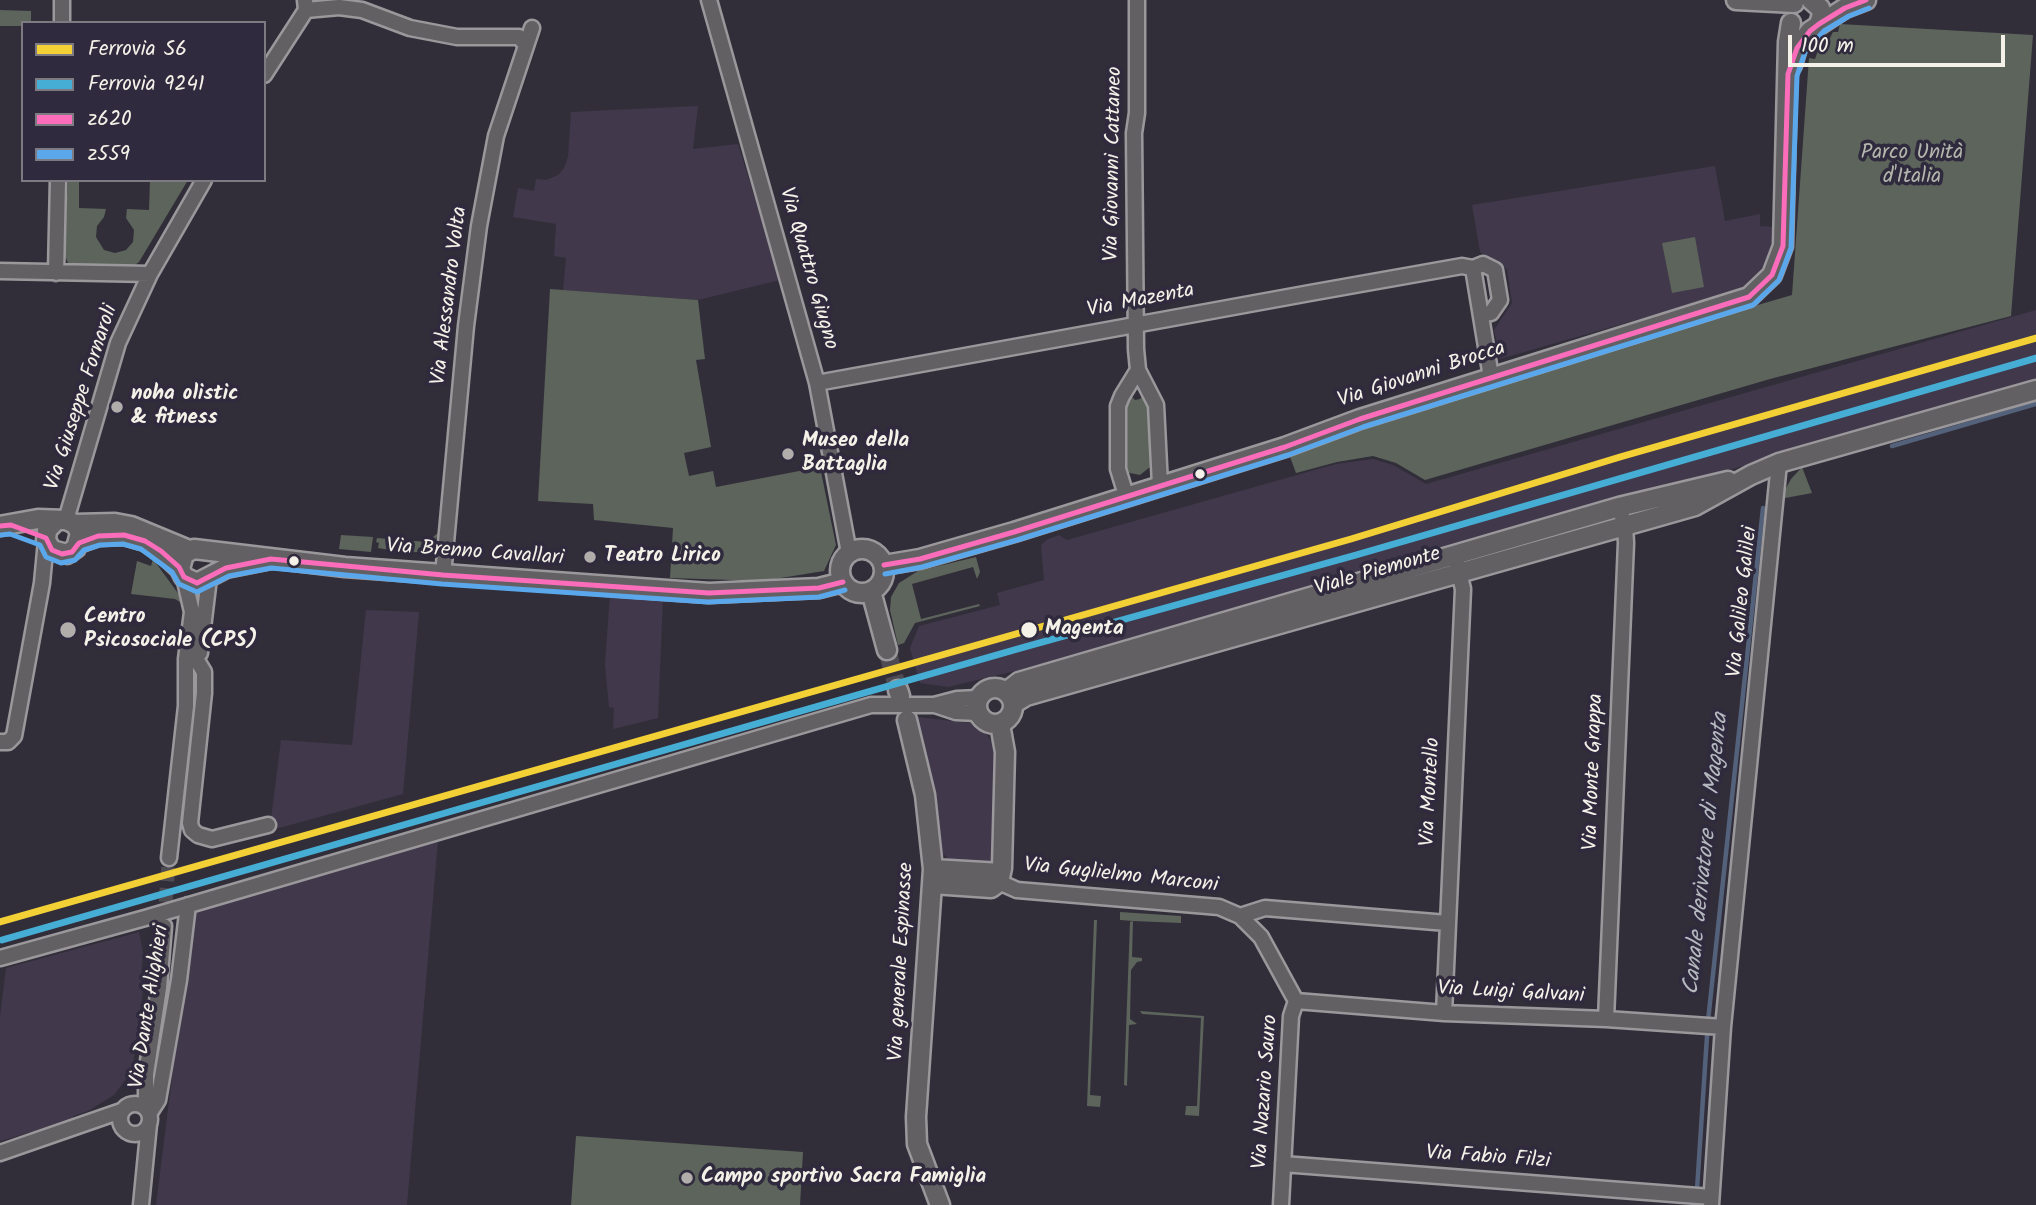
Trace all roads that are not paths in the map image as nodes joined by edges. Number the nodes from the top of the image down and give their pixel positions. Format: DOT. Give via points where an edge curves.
graph roads {
  1 [pos="62,0"];
  2 [pos="709,0"];
  3 [pos="1137,0"];
  4 [pos="1736,0"];
  5 [pos="1866,0"];
  6 [pos="1772,2"];
  7 [pos="305,5"];
  8 [pos="1802,6"];
  9 [pos="62,21"];
  10 [pos="532,28"];
  11 [pos="1815,28"];
  12 [pos="525,44"];
  13 [pos="266,72"];
  14 [pos="1788,74"];
  15 [pos="58,182"];
  16 [pos="203,182"];
  17 [pos="1474,268"];
  18 [pos="0,271"];
  19 [pos="56,273"];
  20 [pos="150,274"];
  21 [pos="1482,315"];
  22 [pos="1135,325"];
  23 [pos="1138,370"];
  24 [pos="1491,377"];
  25 [pos="817,383"];
  26 [pos="2036,390"];
  27 [pos="1779,463"];
  28 [pos="1751,475"];
  29 [pos="1160,485"];
  30 [pos="1126,495"];
  31 [pos="1619,508"];
  32 [pos="66,521"];
  33 [pos="5,526"];
  34 [pos="1625,526"];
  35 [pos="46,539"];
  36 [pos="79,544"];
  37 [pos="195,550"];
  38 [pos="849,553"];
  39 [pos="1455,555"];
  40 [pos="271,559"];
  41 [pos="884,565"];
  42 [pos="182,573"];
  43 [pos="1460,573"];
  44 [pos="443,575"];
  45 [pos="211,576"];
  46 [pos="843,582"];
  47 [pos="871,591"];
  48 [pos="190,631"];
  49 [pos="887,650"];
  50 [pos="198,661"];
  51 [pos="1009,698"];
  52 [pos="186,706"];
  53 [pos="978,706"];
  54 [pos="907,720"];
  55 [pos="1000,724"];
  56 [pos="6,741"];
  57 [pos="268,825"];
  58 [pos="169,858"];
  59 [pos="933,876"];
  60 [pos="1000,878"];
  61 [pos="188,905"];
  62 [pos="1240,916"];
  63 [pos="1447,923"];
  64 [pos="164,926"];
  65 [pos="0,958"];
  66 [pos="1296,1001"];
  67 [pos="1444,1013"];
  68 [pos="1606,1019"];
  69 [pos="1713,1026"];
  70 [pos="146,1074"];
  71 [pos="124,1108"];
  72 [pos="148,1115"];
  73 [pos="83,1126"];
  74 [pos="126,1131"];
  75 [pos="0,1153"];
  76 [pos="148,1155"];
  77 [pos="1283,1164"];
  78 [pos="1704,1199"];
  79 [pos="141,1205"];
  80 [pos="940,1205"];
  81 [pos="1281,1205"];
  1 -- 9 [label="street"];
  2 -- 25 [label="street, Via Quattro Giugno"];
  3 -- 22 [label="street, Via Giovanni Cattaneo"];
  4 -- 6 [label="street"];
  5 -- 11 [label="street"];
  6 -- 8 [label="street"];
  7 -- 12 [label="street" via="362,10 410,28 457,37 519,37"];
  7 -- 13 [label="street"];
  8 -- 11 [label="street" via="1820,8"];
  8 -- 11 [label="street" via="1799,31"];
  8 -- 14 [label="street, Via Giovanni Brocca"];
  10 -- 12 [label="street, Via Alessandro Volta"];
  11 -- 14 [label="street, Via Giovanni Brocca" via="1797,48"];
  12 -- 44 [label="street, Via Alessandro Volta" via="496,136 479,226"];
  14 -- 24 [label="street, Via Giovanni Brocca" via="1783,246 1772,275 1762,286 1749,297"];
  15 -- 19 [label="street"];
  16 -- 20 [label="street, Via Giuseppe Fornaroli"];
  17 -- 21 [label="street"];
  17 -- 21 [label="street" via="1483,264 1495,270 1500,300 1491,313"];
  17 -- 22 [label="street, Via Mazenta" via="1417,274"];
  18 -- 19 [label="street"];
  19 -- 20 [label="street"];
  20 -- 32 [label="street, Via Giuseppe Fornaroli" via="118,343"];
  21 -- 24 [label="street"];
  22 -- 23 [label="street, Via Giovanni Cattaneo"];
  22 -- 25 [label="street, Via Mazenta"];
  23 -- 29 [label="street, Via Giovanni Cattaneo" via="1156,405"];
  23 -- 30 [label="street" via="1118,406 1118,469"];
  24 -- 29 [label="street, Via Giovanni Brocca"];
  25 -- 38 [label="street, Via Quattro Giugno"];
  26 -- 27 [label="street, Viale Piemonte"];
  27 -- 28 [label="street, Viale Piemonte"];
  27 -- 69 [label="street, Via Galileo Galilei"];
  28 -- 31 [label="street, Viale Piemonte"];
  28 -- 34 [label="street, Viale Piemonte" via="1695,506"];
  29 -- 30 [label="street, Via Giovanni Brocca"];
  30 -- 41 [label="street, Via Giovanni Brocca" via="979,543"];
  31 -- 34 [label="street"];
  31 -- 39 [label="street, Viale Piemonte"];
  32 -- 33 [label="street, Via Brenno Cavallari" via="38,519"];
  32 -- 35 [label="street" via="47,530"];
  32 -- 36 [label="street" via="80,533"];
  32 -- 37 [label="street, Via Brenno Cavallari" via="131,526"];
  33 -- 35 [label="street"];
  34 -- 43 [label="street, Viale Piemonte"];
  34 -- 68 [label="street, Via Monte Grappa"];
  35 -- 36 [label="street" via="52,550 62,554"];
  35 -- 56 [label="street" via="14,736"];
  36 -- 42 [label="street" via="98,536 124,535 161,551"];
  37 -- 40 [label="street, Via Brenno Cavallari"];
  37 -- 42 [label="street" via="182,558"];
  37 -- 45 [label="street" via="212,557"];
  38 -- 41 [label="street" via="870,550"];
  38 -- 46 [label="street" via="841,566"];
  39 -- 43 [label="street, Via Montello"];
  39 -- 51 [label="street, Viale Piemonte" via="1019,682"];
  40 -- 44 [label="street, Via Brenno Cavallari"];
  40 -- 45 [label="street, Via Brenno Cavallari" via="238,564"];
  41 -- 47 [label="street" via="883,580"];
  42 -- 45 [label="street" via="197,583"];
  42 -- 48 [label="street" via="191,597"];
  43 -- 51 [label="street, Viale Piemonte"];
  43 -- 63 [label="street, Via Montello" via="1463,589"];
  44 -- 46 [label="street, Via Brenno Cavallari" via="709,593 819,588"];
  45 -- 50 [label="street"];
  46 -- 47 [label="street" via="853,591"];
  47 -- 49 [label="street"];
  48 -- 50 [label="street"];
  48 -- 52 [label="street"];
  50 -- 52 [label="street"];
  50 -- 57 [label="street" via="204,672 204,693 192,830 212,839"];
  51 -- 53 [label="street" via="990,689"];
  51 -- 55 [label="street" via="1010,716"];
  52 -- 58 [label="street"];
  53 -- 55 [label="street" via="985,722"];
  53 -- 61 [label="street" via="957,699 934,705 871,705"];
  54 -- 59 [label="street, Via generale Espinasse" via="925,795"];
  55 -- 60 [label="street" via="1005,752"];
  59 -- 60 [label="street, Via Guglielmo Marconi"];
  59 -- 80 [label="street, Via generale Espinasse" via="917,1144"];
  60 -- 62 [label="street, Via Guglielmo Marconi" via="1017,890 1219,906"];
  61 -- 65 [label="street"];
  61 -- 72 [label="street, Via Dante Alighieri" via="159,1100"];
  62 -- 63 [label="street, Via Guglielmo Marconi" via="1265,908"];
  62 -- 66 [label="street, Via Nazario Sauro" via="1261,937"];
  63 -- 67 [label="street, Via Montello"];
  64 -- 70 [label="street, Via Dante Alighieri"];
  66 -- 67 [label="street, Via Luigi Galvani"];
  66 -- 77 [label="street, Via Nazario Sauro" via="1291,1016"];
  67 -- 68 [label="street, Via Luigi Galvani"];
  68 -- 69 [label="street, Via Luigi Galvani"];
  69 -- 78 [label="street, Via Galileo Galilei"];
  70 -- 71 [label="street, Via Dante Alighieri"];
  70 -- 72 [label="street, Via Dante Alighieri"];
  71 -- 72 [label="street, Via Dante Alighieri" via="134,1103"];
  71 -- 73 [label="street"];
  71 -- 74 [label="street, Via Dante Alighieri" via="119,1121"];
  72 -- 74 [label="street" via="138,1134"];
  72 -- 76 [label="street, Via Dante Alighieri"];
  73 -- 74 [label="street"];
  73 -- 75 [label="street"];
  74 -- 76 [label="street"];
  76 -- 79 [label="street, Via Dante Alighieri"];
  77 -- 78 [label="street, Via Fabio Filzi"];
  77 -- 81 [label="street, Via Nazario Sauro"];
}
